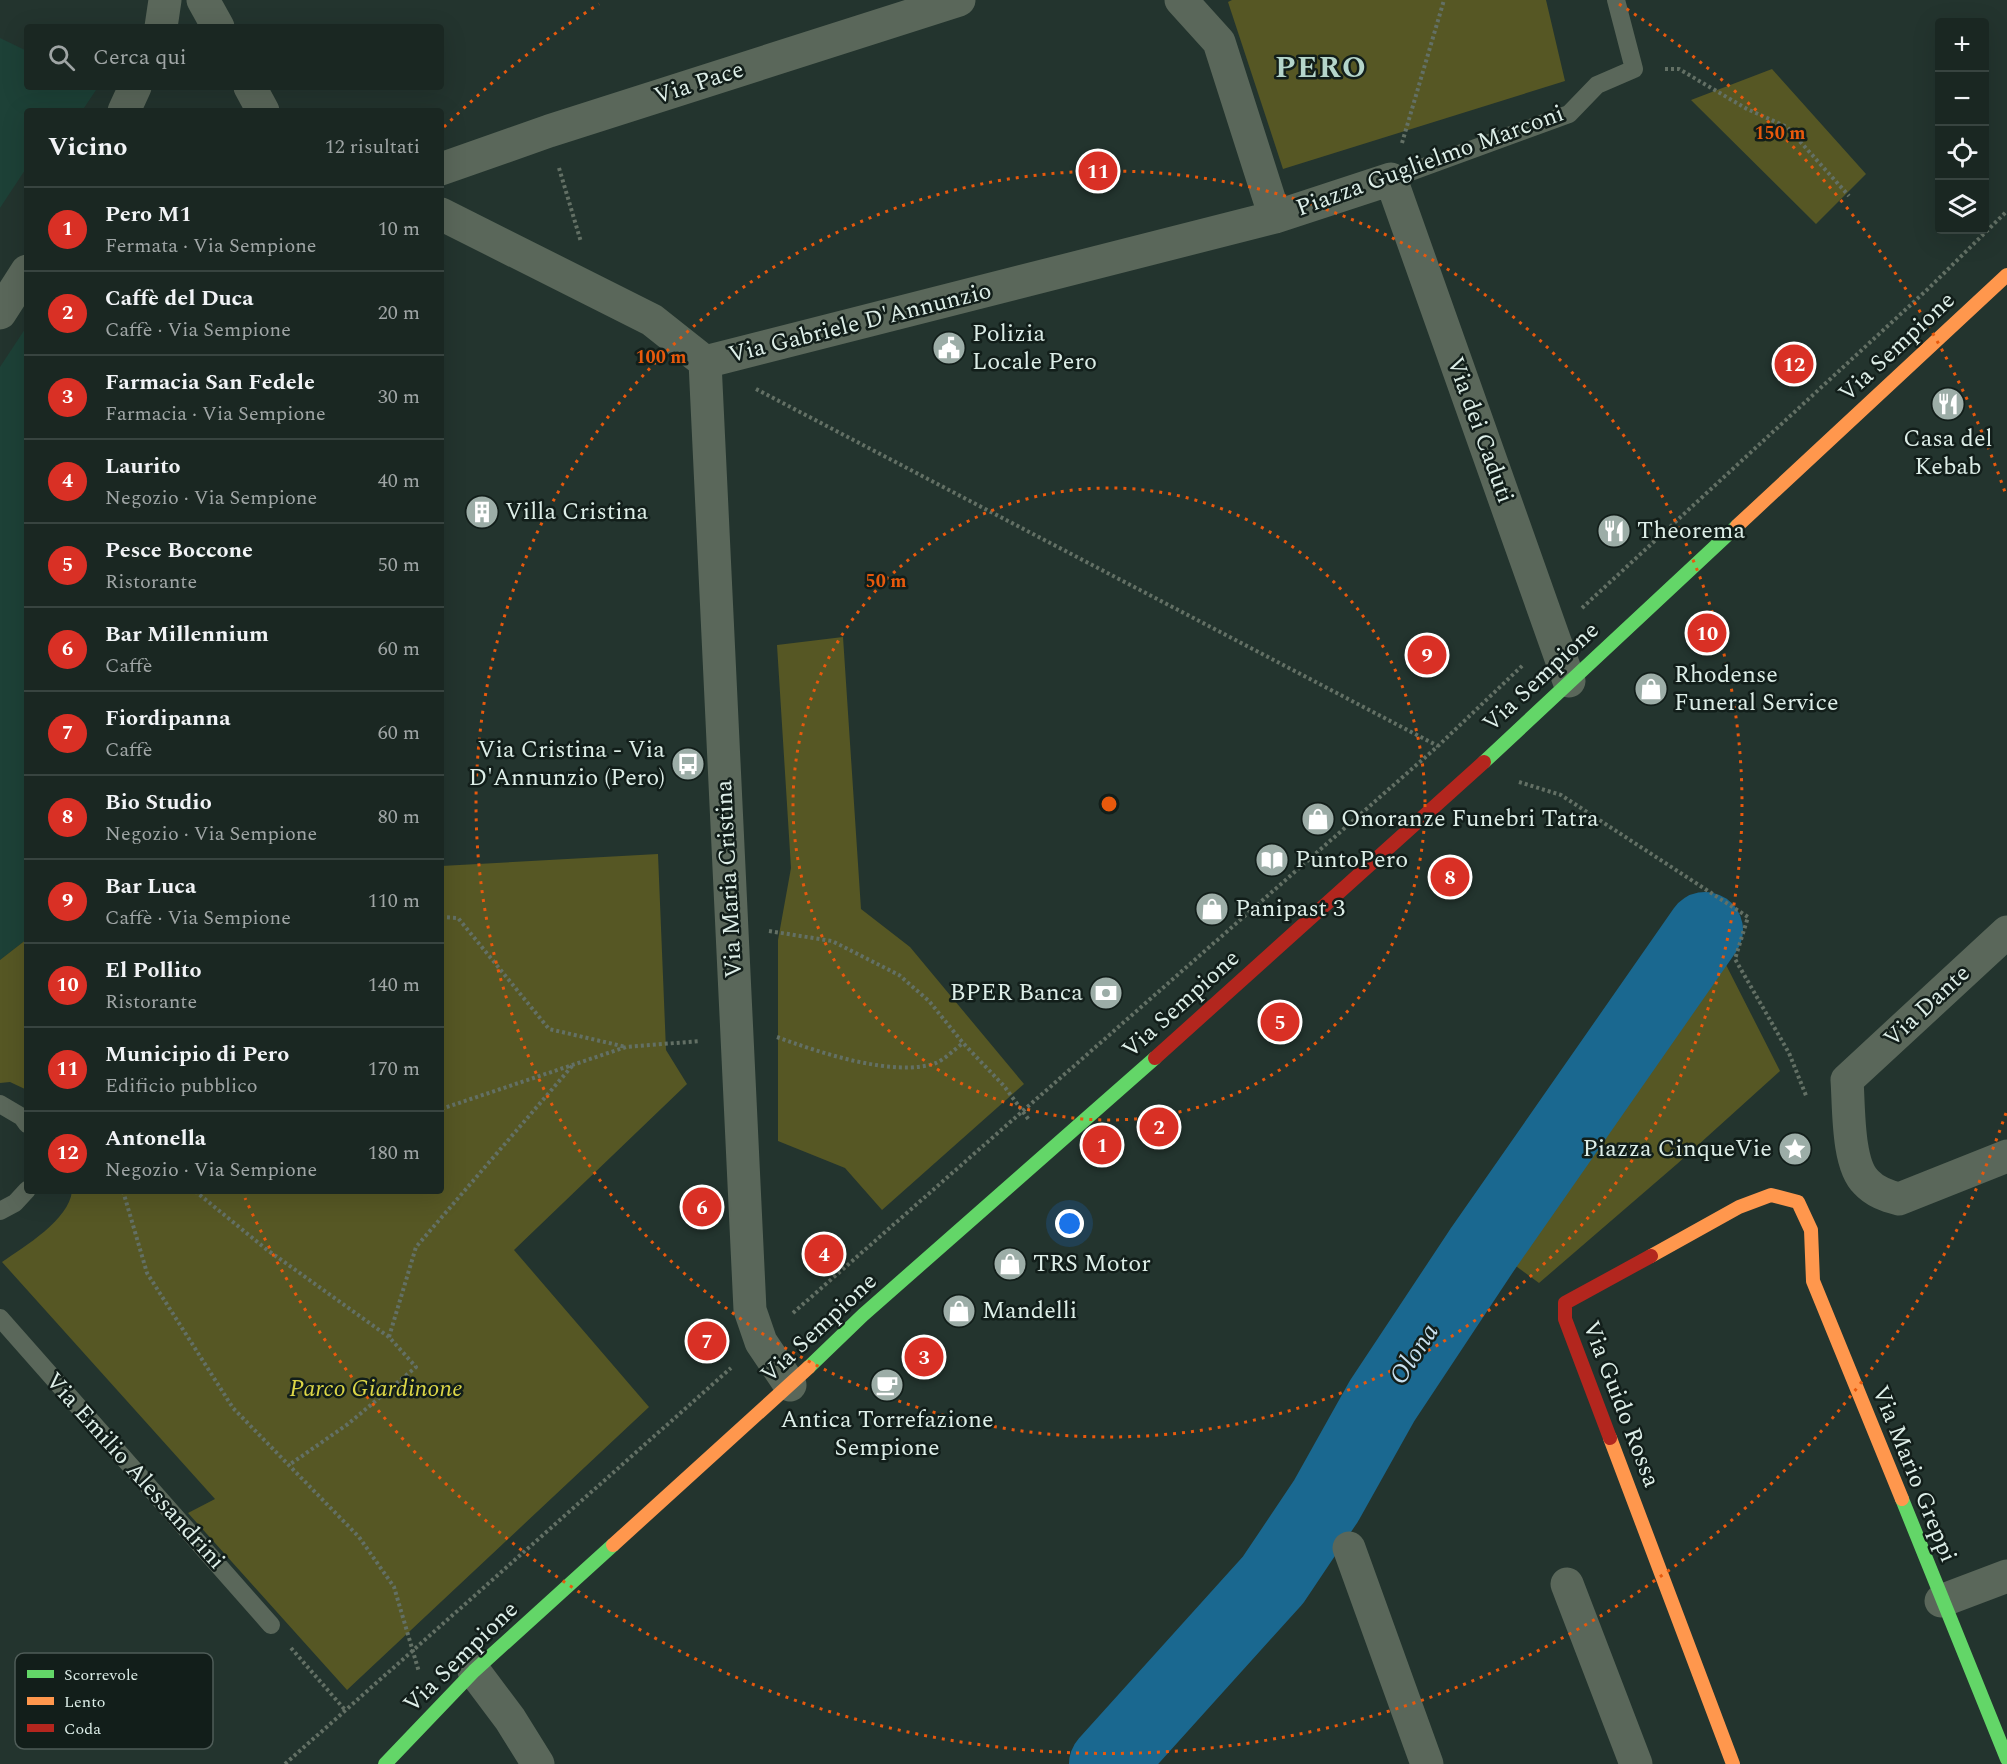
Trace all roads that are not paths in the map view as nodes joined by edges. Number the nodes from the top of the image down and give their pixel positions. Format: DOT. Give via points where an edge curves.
graph roads {
  1 [pos="165,0"];
  2 [pos="203,0"];
  3 [pos="958,0"];
  4 [pos="1181,0"];
  5 [pos="1616,0"];
  6 [pos="161,24"];
  7 [pos="216,24"];
  8 [pos="134,90"];
  9 [pos="252,90"];
  10 [pos="125,108"];
  11 [pos="261,108"];
  12 [pos="444,168"];
  13 [pos="1391,179"];
  14 [pos="444,216"];
  15 [pos="1275,217"];
  16 [pos="2007,275"];
  17 [pos="24,276"];
  18 [pos="0,313"];
  19 [pos="705,362"];
  20 [pos="1569,681"];
  21 [pos="2007,932"];
  22 [pos="0,1104"];
  23 [pos="24,1120"];
  24 [pos="2007,1156"];
  25 [pos="24,1193"];
  26 [pos="1798,1202"];
  27 [pos="0,1211"];
  28 [pos="0,1318"];
  29 [pos="790,1385"];
  30 [pos="1348,1548"];
  31 [pos="2007,1576"];
  32 [pos="1567,1584"];
  33 [pos="1941,1601"];
  34 [pos="271,1624"];
  35 [pos="474,1671"];
  36 [pos="2007,1759"];
  37 [pos="385,1764"];
  38 [pos="538,1764"];
  39 [pos="1427,1764"];
  40 [pos="1636,1764"];
  41 [pos="1733,1764"];
  1 -- 6 [label="street"];
  2 -- 7 [label="street"];
  3 -- 12 [label="street, Via Pace"];
  4 -- 15 [label="street, Piazza Guglielmo Marconi" via="1219,42"];
  5 -- 13 [label="lane, Piazza Guglielmo Marconi" via="1634,69 1597,85 1569,114"];
  8 -- 10 [label="street"];
  9 -- 11 [label="street"];
  13 -- 15 [label="street, Piazza Guglielmo Marconi"];
  13 -- 20 [label="street, Via dei Caduti"];
  14 -- 19 [label="street, Via Gabriele D'Annunzio" via="652,320"];
  15 -- 19 [label="street, Via Gabriele D'Annunzio"];
  16 -- 20 [label="main road, Via Sempione"];
  17 -- 18 [label="street"];
  19 -- 29 [label="street, Via Maria Cristina" via="750,1310 761,1342"];
  20 -- 29 [label="main road, Via Sempione"];
  21 -- 24 [label="street, Via Dante" via="1847,1080 1853,1153 1864,1181 1882,1195 1899,1199"];
  22 -- 23 [label="lane"];
  25 -- 27 [label="lane"];
  26 -- 33 [label="main road, Via Mario Greppi" via="1809,1220 1815,1250 1813,1281"];
  26 -- 41 [label="main road, Via Guido Rossa" via="1771,1195 1739,1207 1565,1303 1565,1319"];
  28 -- 34 [label="lane, Via Emilio Alessandrini"];
  29 -- 35 [label="main road, Via Sempione"];
  30 -- 39 [label="street"];
  31 -- 33 [label="street"];
  32 -- 40 [label="street"];
  33 -- 36 [label="main road, Via Mario Greppi"];
  35 -- 37 [label="main road, Via Sempione"];
  35 -- 38 [label="street"];
}
